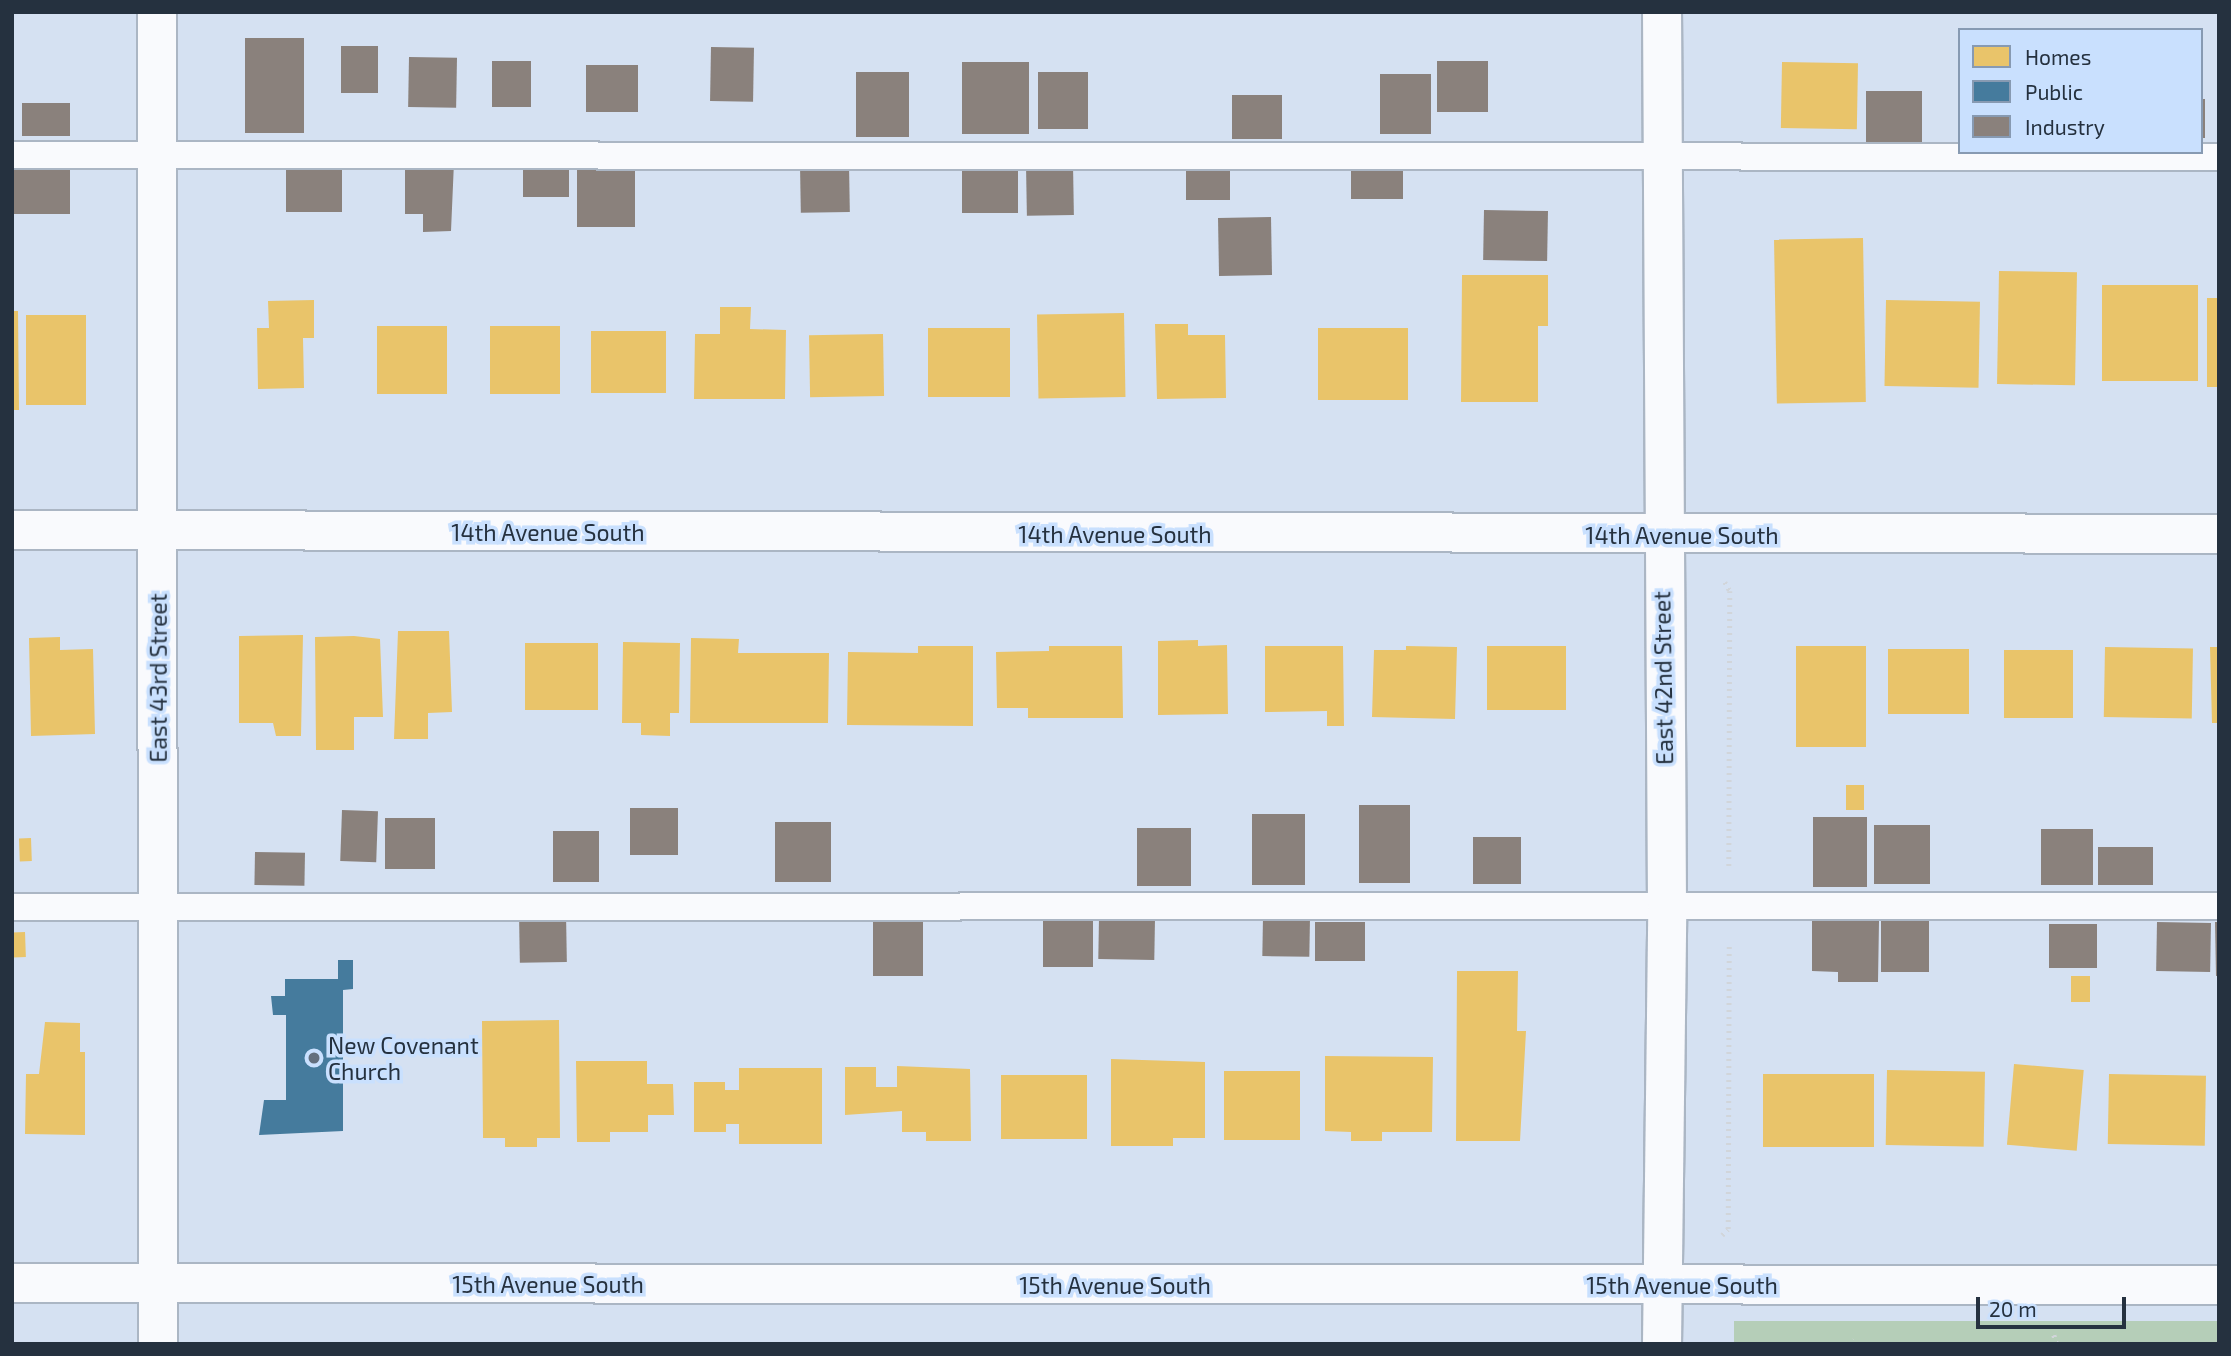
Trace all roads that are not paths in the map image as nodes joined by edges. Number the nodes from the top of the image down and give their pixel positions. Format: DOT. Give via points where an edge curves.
graph roads {
  1 [pos="157,12"];
  2 [pos="1662,12"];
  3 [pos="156,154"];
  4 [pos="12,155"];
  5 [pos="1662,155"];
  6 [pos="2219,157"];
  7 [pos="12,530"];
  8 [pos="158,530"];
  9 [pos="2219,534"];
  10 [pos="1662,535"];
  11 [pos="1667,904"];
  12 [pos="2219,906"];
  13 [pos="12,907"];
  14 [pos="158,909"];
  15 [pos="158,1282"];
  16 [pos="12,1283"];
  17 [pos="1663,1285"];
  18 [pos="2219,1285"];
  19 [pos="158,1344"];
  20 [pos="1662,1344"];
  1 -- 3 [label="street, East 43rd Street"];
  2 -- 5 [label="street, East 42nd Street"];
  3 -- 4 [label="lane"];
  3 -- 5 [label="lane"];
  3 -- 8 [label="street, East 43rd Street"];
  5 -- 6 [label="lane"];
  5 -- 10 [label="street, East 42nd Street"];
  7 -- 8 [label="street, 14th Avenue South"];
  8 -- 10 [label="street, 14th Avenue South"];
  8 -- 14 [label="street, East 43rd Street"];
  9 -- 10 [label="street, 14th Avenue South"];
  10 -- 11 [label="street, East 42nd Street"];
  11 -- 12 [label="lane"];
  11 -- 14 [label="lane"];
  11 -- 17 [label="street, East 42nd Street"];
  13 -- 14 [label="lane"];
  14 -- 15 [label="street, East 43rd Street"];
  15 -- 16 [label="street, 15th Avenue South"];
  15 -- 17 [label="street, 15th Avenue South"];
  15 -- 19 [label="street, East 43rd Street"];
  17 -- 18 [label="street, 15th Avenue South"];
  17 -- 20 [label="street, East 42nd Street"];
}
